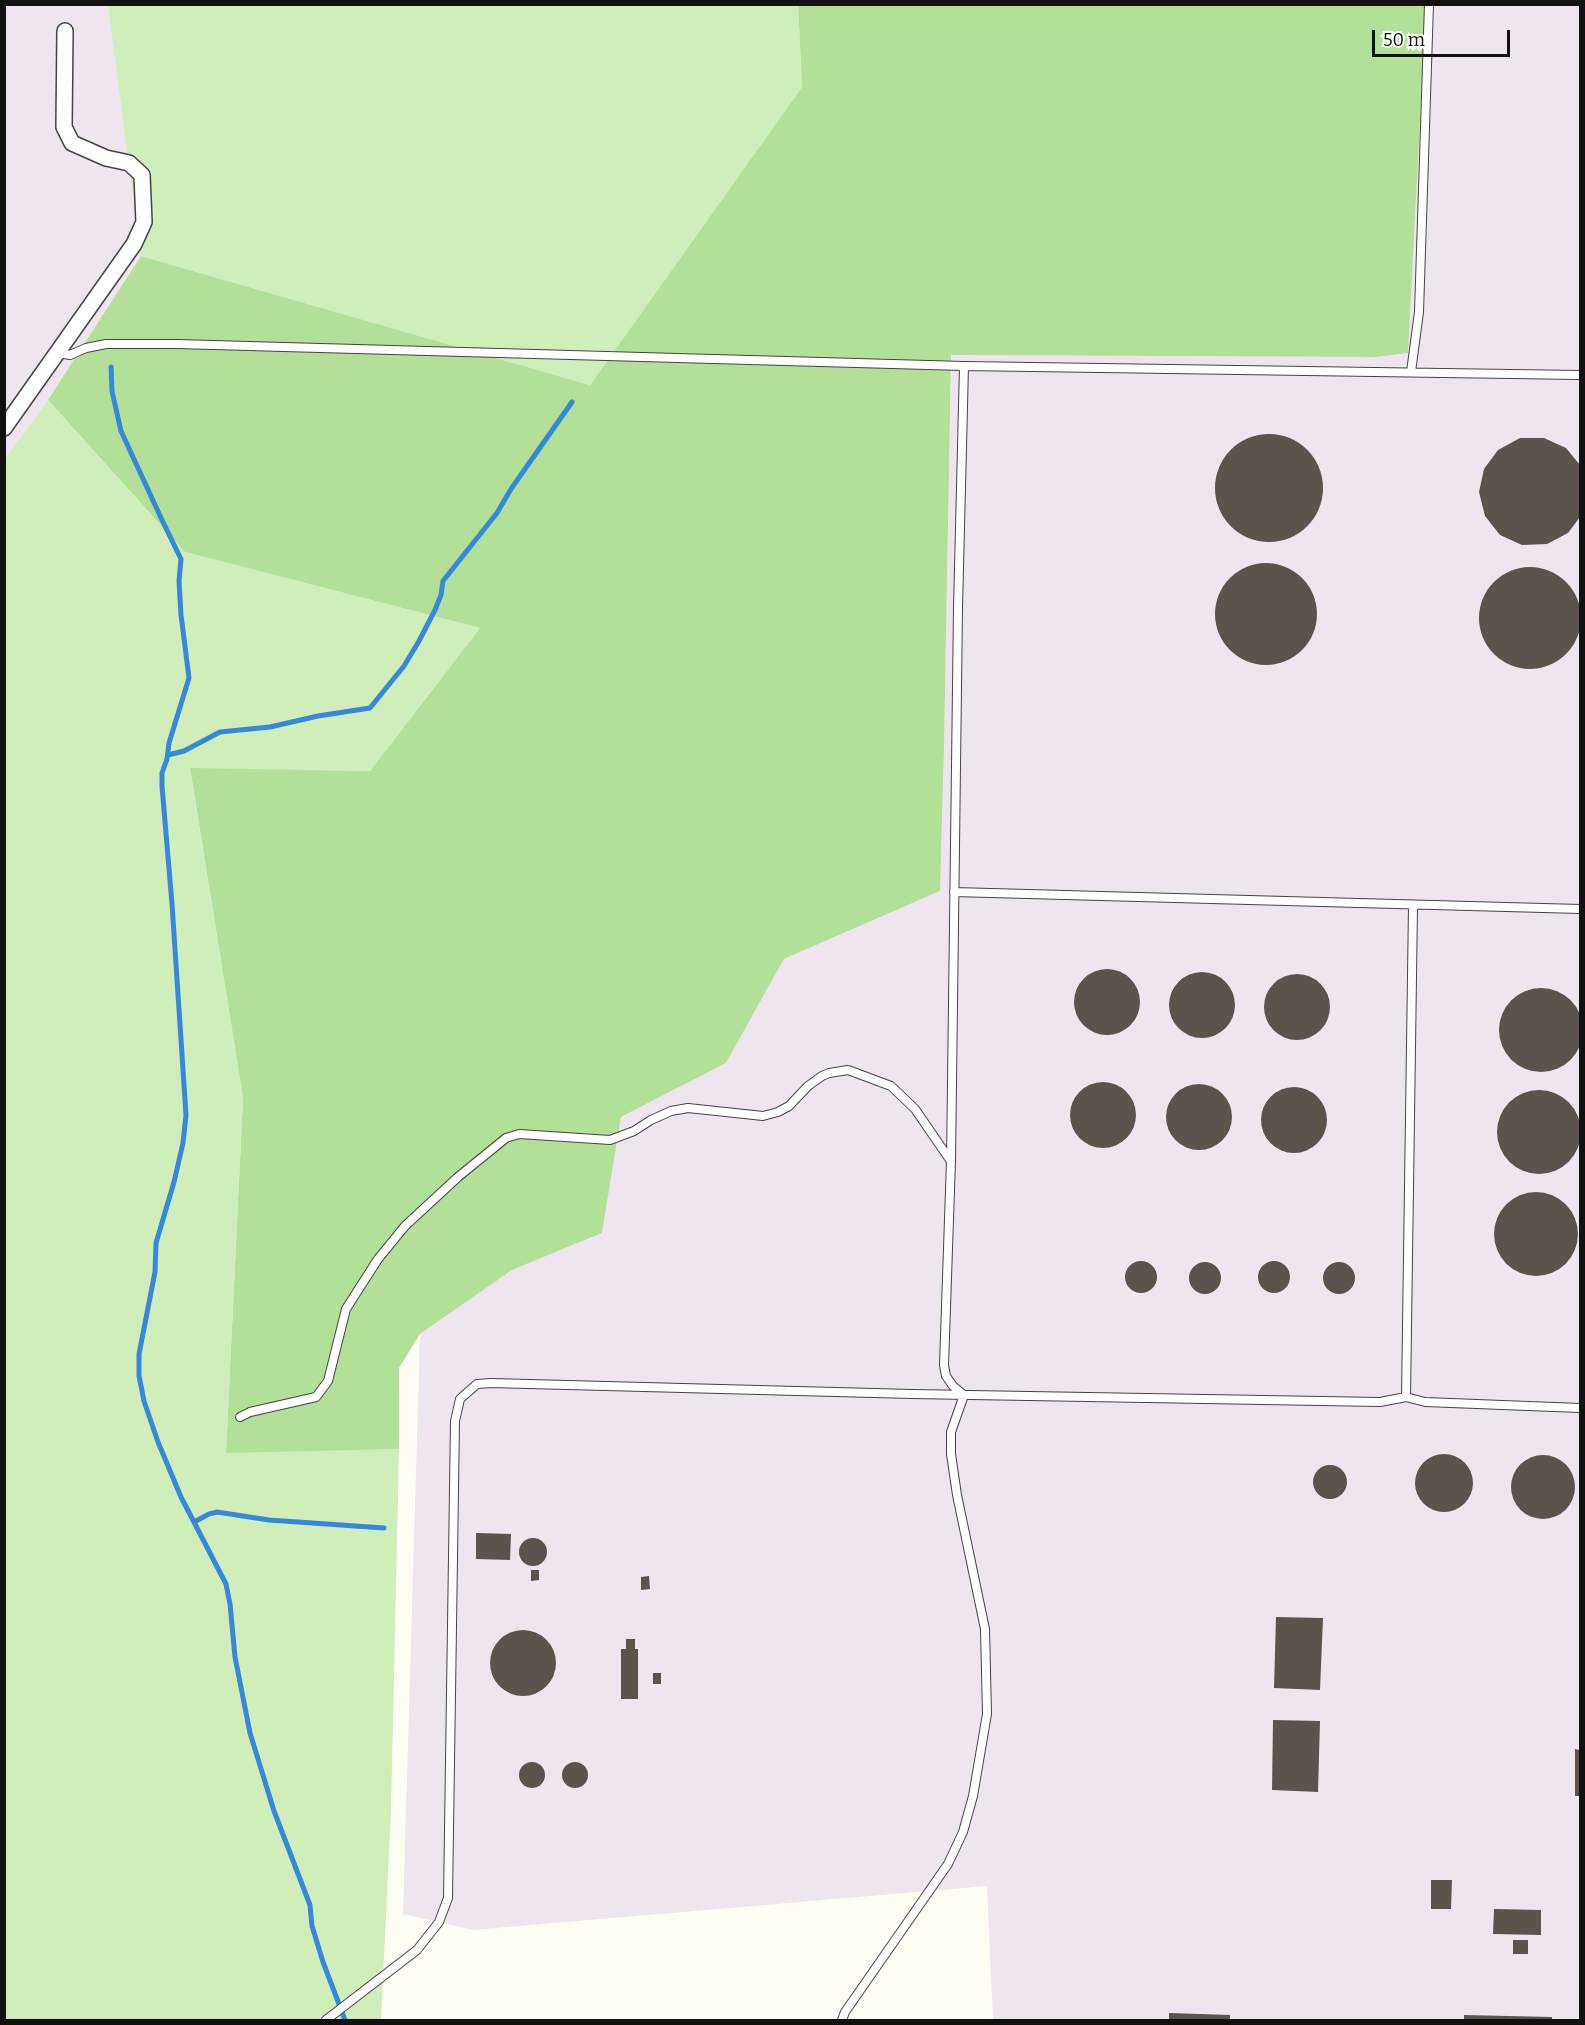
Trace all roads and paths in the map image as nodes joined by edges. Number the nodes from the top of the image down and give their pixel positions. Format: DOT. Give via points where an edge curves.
graph roads {
  1 [pos="1429,4"];
  2 [pos="65,31"];
  3 [pos="58,352"];
  4 [pos="964,366"];
  5 [pos="1411,372"];
  6 [pos="1581,375"];
  7 [pos="4,428"];
  8 [pos="954,892"];
  9 [pos="1413,906"];
  10 [pos="1581,909"];
  11 [pos="951,1161"];
  12 [pos="964,1395"];
  13 [pos="1406,1397"];
  14 [pos="1581,1408"];
  15 [pos="240,1418"];
  16 [pos="326,2020"];
  17 [pos="842,2020"];
  1 -- 5 [label="lane" via="1419,312"];
  2 -- 3 [label="street" via="64,127 72,143 129,163 141,176 144,222 134,244"];
  3 -- 4 [label="lane" via="70,355 106,344 177,344"];
  3 -- 7 [label="street"];
  4 -- 5 [label="lane"];
  4 -- 8 [label="lane"];
  5 -- 6 [label="lane"];
  8 -- 9 [label="lane"];
  8 -- 11 [label="lane"];
  9 -- 10 [label="lane"];
  9 -- 13 [label="lane"];
  11 -- 12 [label="lane" via="944,1365 946,1376"];
  11 -- 15 [label="lane" via="915,1109 891,1086 848,1070 822,1076 789,1106 763,1116 688,1108 671,1111 610,1140 519,1134 506,1138 405,1226 378,1259 346,1309 328,1381 316,1397 250,1412"];
  12 -- 13 [label="lane" via="1380,1402"];
  12 -- 16 [label="lane" via="491,1383 477,1384 460,1399 455,1421 448,1898 439,1922 417,1950"];
  12 -- 17 [label="lane" via="951,1432 951,1454 985,1629 987,1664 987,1714 973,1796 963,1832 948,1864"];
  13 -- 14 [label="lane" via="1425,1402"];
}
